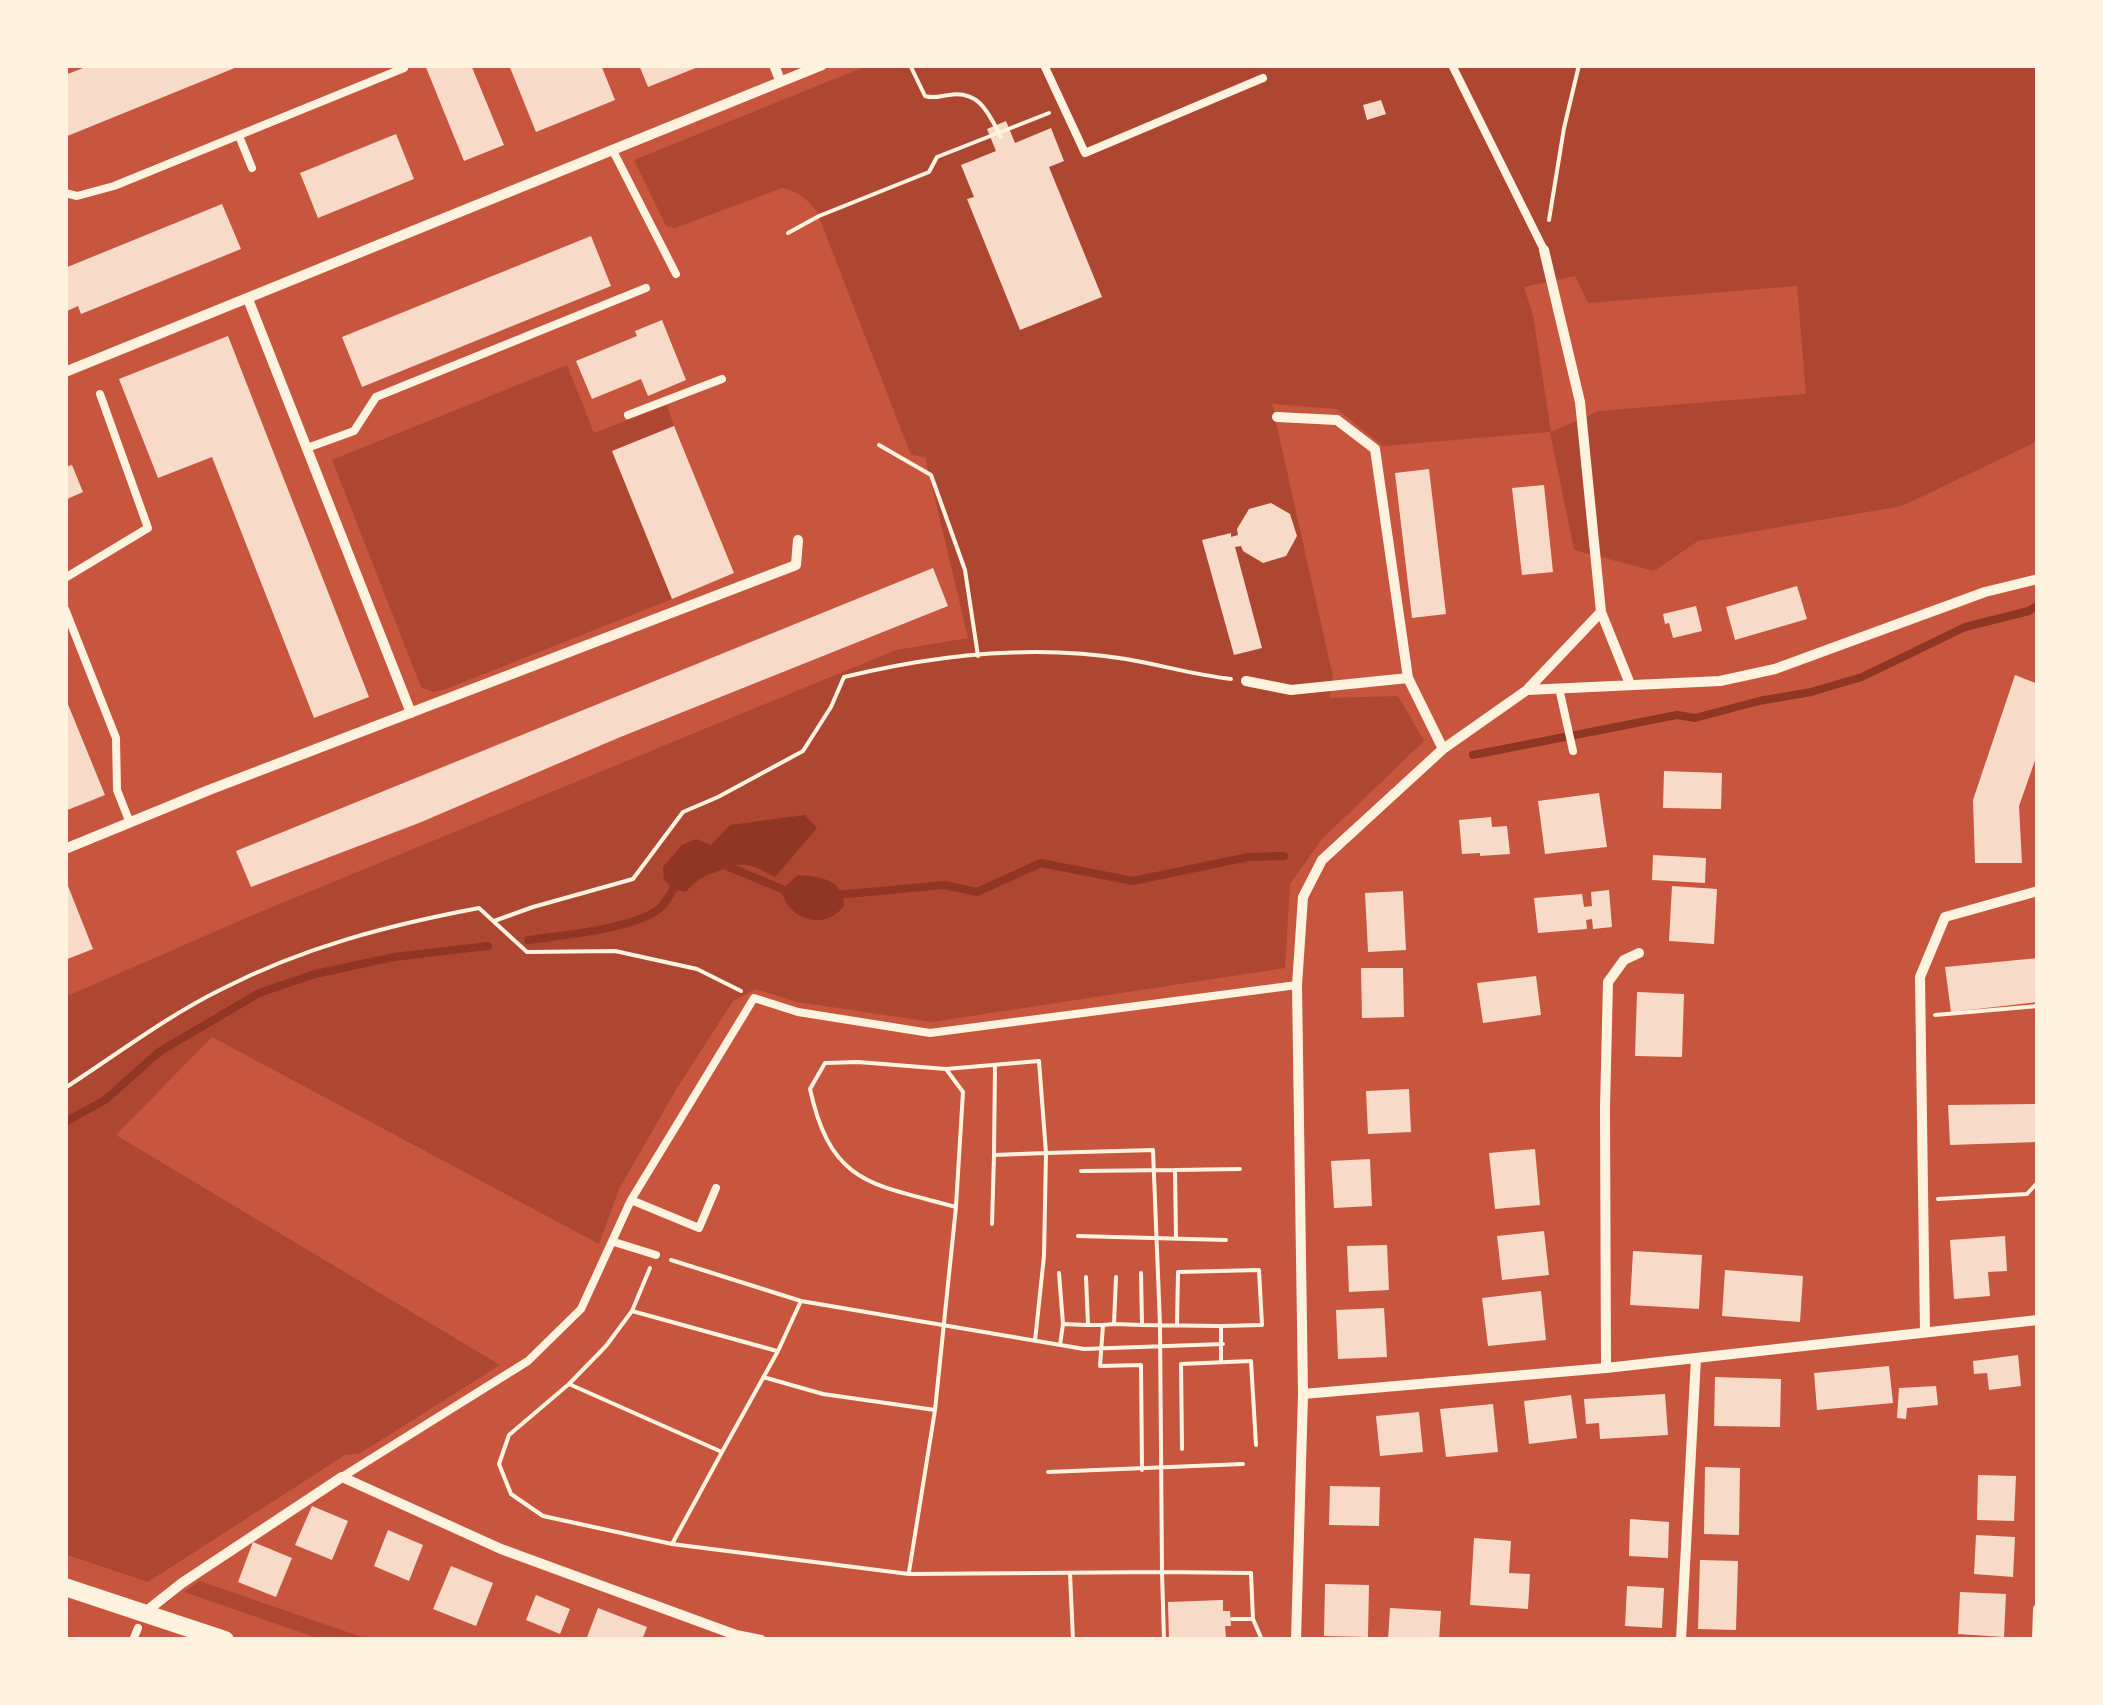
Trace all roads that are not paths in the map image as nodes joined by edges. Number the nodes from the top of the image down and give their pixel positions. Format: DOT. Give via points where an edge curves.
graph roads {
  1 [pos="774,65"];
  2 [pos="822,65"];
  3 [pos="1044,65"];
  4 [pos="1452,65"];
  5 [pos="404,68"];
  6 [pos="1263,78"];
  7 [pos="780,80"];
  8 [pos="239,136"];
  9 [pos="612,149"];
  10 [pos="252,168"];
  11 [pos="65,193"];
  12 [pos="1544,250"];
  13 [pos="676,274"];
  14 [pos="646,288"];
  15 [pos="248,298"];
  16 [pos="65,372"];
  17 [pos="722,379"];
  18 [pos="100,394"];
  19 [pos="628,415"];
  20 [pos="1277,417"];
  21 [pos="307,448"];
  22 [pos="798,540"];
  23 [pos="65,578"];
  24 [pos="2038,580"];
  25 [pos="65,608"];
  26 [pos="1601,612"];
  27 [pos="1408,678"];
  28 [pos="1246,681"];
  29 [pos="1630,684"];
  30 [pos="1559,688"];
  31 [pos="1527,690"];
  32 [pos="411,713"];
  33 [pos="1443,749"];
  34 [pos="1574,751"];
  35 [pos="130,823"];
  36 [pos="65,850"];
  37 [pos="2038,892"];
  38 [pos="1639,952"];
  39 [pos="1296,985"];
  40 [pos="716,1188"];
  41 [pos="631,1200"];
  42 [pos="614,1242"];
  43 [pos="656,1255"];
  44 [pos="2038,1320"];
  45 [pos="1924,1331"];
  46 [pos="1696,1358"];
  47 [pos="1606,1368"];
  48 [pos="1303,1394"];
  49 [pos="342,1477"];
  50 [pos="65,1587"];
  51 [pos="2038,1610"];
  52 [pos="141,1620"];
  53 [pos="133,1640"];
  54 [pos="225,1640"];
  55 [pos="761,1640"];
  56 [pos="1296,1640"];
  57 [pos="1681,1640"];
  58 [pos="2037,1640"];
  1 -- 7 [label="street"];
  2 -- 7 [label="street"];
  3 -- 6 [label="lane" via="1085,153"];
  4 -- 12 [label="lane"];
  5 -- 8 [label="lane"];
  7 -- 9 [label="street"];
  8 -- 10 [label="lane"];
  8 -- 11 [label="lane" via="114,186"];
  9 -- 13 [label="lane"];
  9 -- 15 [label="street"];
  12 -- 26 [label="street" via="1580,402"];
  14 -- 21 [label="lane" via="376,398 354,431"];
  15 -- 16 [label="street"];
  15 -- 21 [label="street"];
  17 -- 19 [label="lane"];
  18 -- 23 [label="lane" via="148,528"];
  20 -- 27 [label="street" via="1337,420 1374,450"];
  21 -- 32 [label="street"];
  22 -- 32 [label="street" via="796,565"];
  24 -- 29 [label="street" via="1985,592 1776,669 1720,681"];
  25 -- 35 [label="lane" via="116,738 117,790"];
  26 -- 29 [label="street"];
  26 -- 31 [label="street"];
  27 -- 28 [label="street" via="1290,690"];
  27 -- 33 [label="street"];
  29 -- 30 [label="street"];
  30 -- 31 [label="street"];
  30 -- 34 [label="lane"];
  31 -- 33 [label="street"];
  32 -- 35 [label="street"];
  33 -- 39 [label="street" via="1322,860 1303,897"];
  35 -- 36 [label="street"];
  37 -- 45 [label="street" via="1945,918 1920,977"];
  38 -- 47 [label="street" via="1608,982"];
  39 -- 41 [label="lane" via="930,1034 754,998"];
  39 -- 48 [label="street"];
  40 -- 41 [label="lane" via="699,1228"];
  41 -- 42 [label="lane"];
  42 -- 43 [label="lane"];
  42 -- 49 [label="lane" via="582,1310 528,1362"];
  44 -- 45 [label="street"];
  45 -- 46 [label="street"];
  46 -- 47 [label="street"];
  46 -- 57 [label="street"];
  47 -- 48 [label="street"];
  48 -- 56 [label="street"];
  49 -- 52 [label="street" via="182,1583"];
  49 -- 55 [label="street" via="502,1548"];
  50 -- 52 [label="street"];
  51 -- 58 [label="street"];
  52 -- 53 [label="lane"];
  52 -- 54 [label="street"];
}
